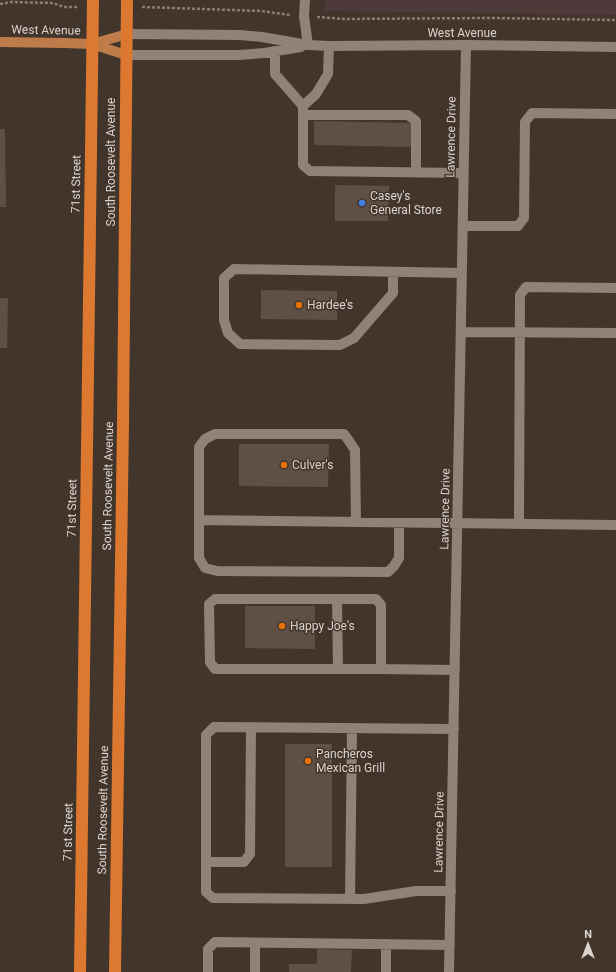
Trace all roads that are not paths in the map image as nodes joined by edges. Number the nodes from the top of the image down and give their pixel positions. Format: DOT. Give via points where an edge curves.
graph roads {
  1 [pos="93,0"];
  2 [pos="127,0"];
  3 [pos="305,0"];
  4 [pos="127,34"];
  5 [pos="0,42"];
  6 [pos="92,44"];
  7 [pos="308,46"];
  8 [pos="329,46"];
  9 [pos="466,46"];
  10 [pos="616,46"];
  11 [pos="275,51"];
  12 [pos="126,55"];
  13 [pos="303,110"];
  14 [pos="616,114"];
  15 [pos="416,172"];
  16 [pos="464,173"];
  17 [pos="463,226"];
  18 [pos="393,272"];
  19 [pos="462,273"];
  20 [pos="616,288"];
  21 [pos="461,332"];
  22 [pos="520,332"];
  23 [pos="616,333"];
  24 [pos="199,520"];
  25 [pos="356,522"];
  26 [pos="399,523"];
  27 [pos="458,524"];
  28 [pos="519,524"];
  29 [pos="616,525"];
  30 [pos="337,599"];
  31 [pos="338,669"];
  32 [pos="381,669"];
  33 [pos="455,670"];
  34 [pos="251,727"];
  35 [pos="352,728"];
  36 [pos="454,729"];
  37 [pos="206,862"];
  38 [pos="451,891"];
  39 [pos="350,899"];
  40 [pos="255,943"];
  41 [pos="386,944"];
  42 [pos="450,945"];
  43 [pos="80,972"];
  44 [pos="115,972"];
  45 [pos="208,972"];
  46 [pos="255,972"];
  47 [pos="386,972"];
  48 [pos="449,972"];
  1 -- 6 [label="highway"];
  2 -- 4 [label="highway, South Roosevelt Avenue"];
  3 -- 7 [label="street" via="304,16"];
  4 -- 6 [label="main road, West Avenue"];
  4 -- 7 [label="street, West Avenue" via="240,35"];
  4 -- 12 [label="highway, South Roosevelt Avenue"];
  5 -- 6 [label="main road, West Avenue"];
  6 -- 12 [label="main road, West Avenue"];
  6 -- 43 [label="highway, 71st Street"];
  7 -- 8 [label="street, West Avenue"];
  7 -- 11 [label="street, West Avenue"];
  8 -- 9 [label="street, West Avenue"];
  8 -- 13 [label="street" via="328,74"];
  9 -- 10 [label="street, West Avenue"];
  9 -- 16 [label="street, Lawrence Drive"];
  11 -- 12 [label="street, West Avenue" via="232,55"];
  11 -- 13 [label="street" via="276,74"];
  12 -- 44 [label="highway, South Roosevelt Avenue"];
  13 -- 15 [label="street" via="408,115 416,121"];
  13 -- 15 [label="street" via="303,165 310,171"];
  14 -- 17 [label="street" via="532,113 525,122 524,218 518,226"];
  15 -- 16 [label="street"];
  16 -- 17 [label="street, Lawrence Drive"];
  17 -- 19 [label="street, Lawrence Drive"];
  18 -- 18 [label="street" via="234,269 224,278 224,320 228,333 240,344 340,346 354,338 392,293"];
  18 -- 19 [label="street"];
  19 -- 21 [label="street, Lawrence Drive"];
  20 -- 22 [label="street" via="526,286 520,295"];
  21 -- 22 [label="street"];
  21 -- 27 [label="street, Lawrence Drive"];
  22 -- 23 [label="street"];
  22 -- 28 [label="street"];
  24 -- 25 [label="street"];
  24 -- 25 [label="street" via="199,447 204,439 215,434 344,434 355,450"];
  24 -- 26 [label="street" via="199,558 205,568 218,571 388,572 399,558"];
  25 -- 26 [label="street"];
  26 -- 27 [label="street"];
  27 -- 28 [label="street"];
  27 -- 33 [label="street, Lawrence Drive"];
  28 -- 29 [label="street"];
  30 -- 31 [label="street"];
  30 -- 31 [label="street" via="215,599 209,604 210,662 215,669"];
  30 -- 32 [label="street" via="376,599 381,605"];
  31 -- 32 [label="street"];
  32 -- 33 [label="street"];
  33 -- 36 [label="street, Lawrence Drive"];
  34 -- 35 [label="street"];
  34 -- 37 [label="street" via="250,854 244,862"];
  34 -- 37 [label="street" via="214,727 206,735"];
  35 -- 36 [label="street"];
  35 -- 39 [label="street"];
  36 -- 38 [label="street, Lawrence Drive"];
  37 -- 39 [label="street" via="206,892 213,898"];
  38 -- 39 [label="street" via="416,891"];
  38 -- 42 [label="street, Lawrence Drive"];
  40 -- 41 [label="street"];
  40 -- 45 [label="street" via="215,942 208,949"];
  40 -- 46 [label="street"];
  41 -- 42 [label="street"];
  41 -- 47 [label="street"];
  42 -- 48 [label="street, Lawrence Drive"];
}
